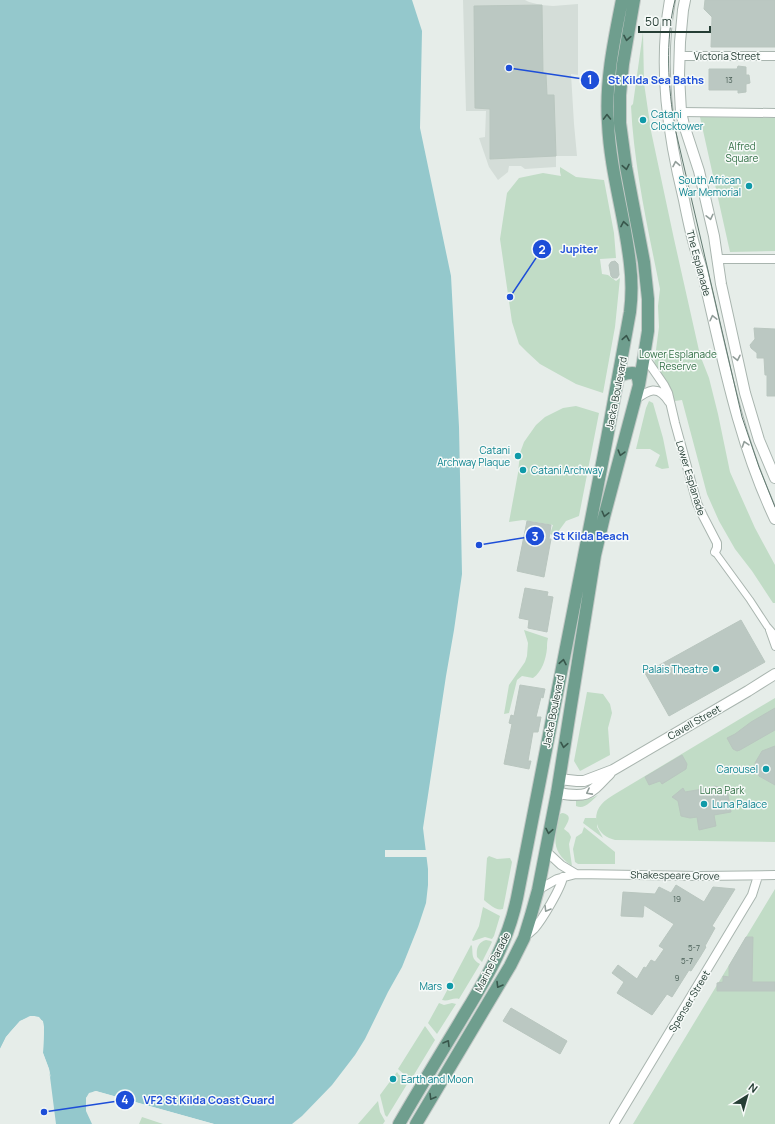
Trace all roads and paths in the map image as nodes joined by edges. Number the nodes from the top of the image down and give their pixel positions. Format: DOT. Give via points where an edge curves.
graph roads {
  1 [pos="622,0"];
  2 [pos="634,0"];
  3 [pos="670,0"];
  4 [pos="685,0"];
  5 [pos="665,56"];
  6 [pos="679,56"];
  7 [pos="775,56"];
  8 [pos="681,112"];
  9 [pos="775,112"];
  10 [pos="667,113"];
  11 [pos="717,259"];
  12 [pos="775,259"];
  13 [pos="700,262"];
  14 [pos="644,356"];
  15 [pos="622,359"];
  16 [pos="619,376"];
  17 [pos="639,385"];
  18 [pos="635,400"];
  19 [pos="671,406"];
  20 [pos="772,462"];
  21 [pos="754,469"];
  22 [pos="775,478"];
  23 [pos="775,519"];
  24 [pos="715,552"];
  25 [pos="767,626"];
  26 [pos="775,635"];
  27 [pos="775,647"];
  28 [pos="775,674"];
  29 [pos="613,770"];
  30 [pos="559,778"];
  31 [pos="539,783"];
  32 [pos="557,793"];
  33 [pos="546,851"];
  34 [pos="576,874"];
  35 [pos="775,875"];
  36 [pos="758,876"];
  37 [pos="563,877"];
  38 [pos="538,890"];
  39 [pos="524,938"];
  40 [pos="399,1124"];
  41 [pos="416,1124"];
  42 [pos="614,1124"];
  15 -- 1 [label="main road, Jacka Boulevard, one-way" via="630,312 632,278 611,152 607,111 609,76"];
  2 -- 14 [label="main road, Jacka Boulevard, one-way" via="622,64 620,123 646,279 648,324"];
  3 -- 5 [label="street, The Esplanade"];
  4 -- 6 [label="street, The Esplanade"];
  5 -- 6 [label="street"];
  5 -- 10 [label="street, The Esplanade"];
  6 -- 7 [label="street, Victoria Street"];
  6 -- 8 [label="street, The Esplanade"];
  8 -- 9 [label="street"];
  8 -- 10 [label="street"];
  8 -- 11 [label="street, The Esplanade, one-way" via="699,171"];
  13 -- 10 [label="street, The Esplanade, one-way" via="675,162"];
  11 -- 12 [label="street"];
  11 -- 13 [label="street"];
  11 -- 20 [label="street, The Esplanade, one-way" via="745,393 759,440"];
  21 -- 13 [label="street, The Esplanade, one-way" via="737,418"];
  14 -- 15 [label="main road"];
  14 -- 17 [label="main road, Jacka Boulevard"];
  14 -- 19 [label="street, Lower Esplanade" via="666,388"];
  15 -- 16 [label="main road, Jacka Boulevard"];
  16 -- 17 [label="main road" via="634,373"];
  31 -- 16 [label="main road, Jacka Boulevard, one-way"];
  17 -- 18 [label="main road, Jacka Boulevard"];
  18 -- 19 [label="street, Lower Esplanade" via="654,390 663,394"];
  18 -- 30 [label="main road, Jacka Boulevard, one-way" via="595,555"];
  19 -- 24 [label="street, Lower Esplanade" via="698,503 717,542"];
  20 -- 21 [label="street"];
  20 -- 22 [label="street, The Esplanade"];
  21 -- 23 [label="street, The Esplanade"];
  24 -- 25 [label="street, Lower Esplanade"];
  25 -- 26 [label="street, Lower Esplanade"];
  25 -- 27 [label="street, Lower Esplanade"];
  28 -- 29 [label="street, Cavell Street"];
  29 -- 30 [label="street, Cavell Street" via="584,781"];
  29 -- 32 [label="street, Cavell Street, one-way" via="586,794"];
  30 -- 31 [label="main road"];
  30 -- 32 [label="main road, Marine Parade"];
  31 -- 32 [label="main road"];
  40 -- 31 [label="main road, Marine Parade, one-way" via="476,995 503,944 515,906"];
  32 -- 33 [label="main road, Marine Parade, one-way"];
  33 -- 34 [label="street"];
  33 -- 38 [label="main road, Marine Parade"];
  34 -- 36 [label="street, Shakespeare Grove"];
  34 -- 37 [label="street, Shakespeare Grove"];
  35 -- 36 [label="street, Shakespeare Grove"];
  36 -- 42 [label="street, Spenser Street" via="752,895"];
  37 -- 38 [label="street, Shakespeare Grove"];
  37 -- 39 [label="street, Marine Parade, one-way" via="540,920"];
  38 -- 39 [label="main road, Marine Parade"];
  39 -- 41 [label="main road, Marine Parade, one-way"];
}
